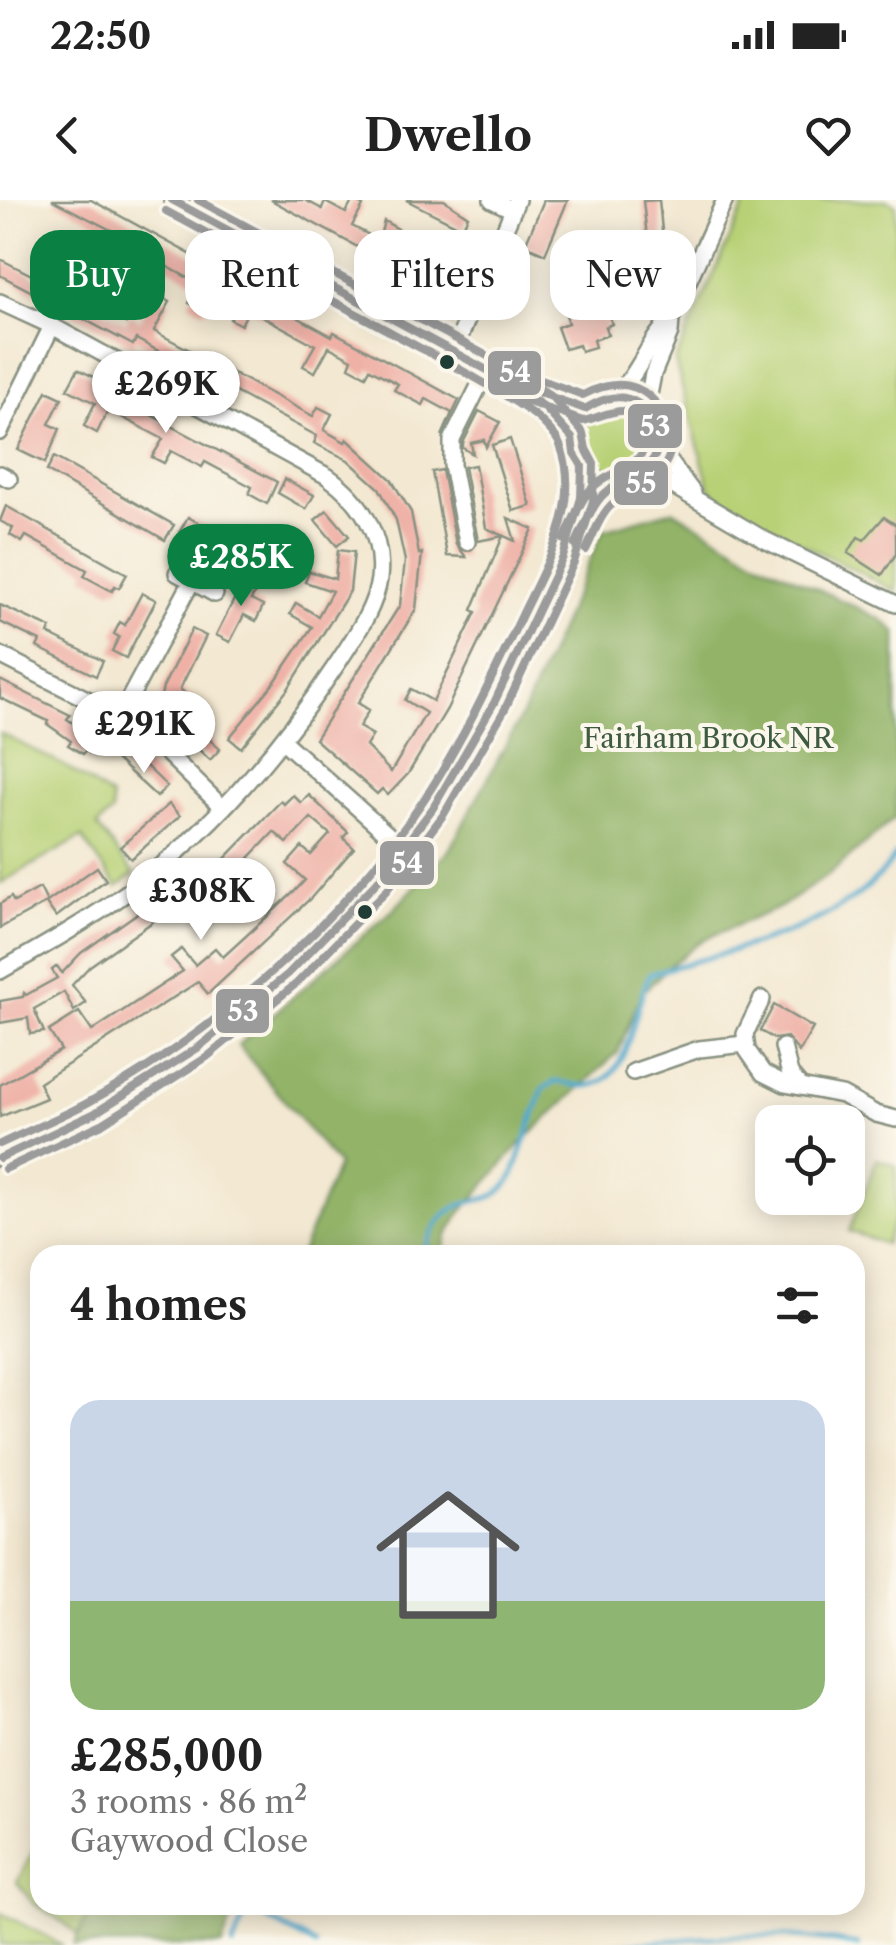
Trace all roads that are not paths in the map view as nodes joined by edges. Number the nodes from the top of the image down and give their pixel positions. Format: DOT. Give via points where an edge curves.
graph roads {
  1 [pos="172,200"];
  2 [pos="492,200"];
  3 [pos="725,200"];
  4 [pos="515,205"];
  5 [pos="696,264"];
  6 [pos="0,302"];
  7 [pos="671,320"];
  8 [pos="52,326"];
  9 [pos="454,351"];
  10 [pos="488,370"];
  11 [pos="510,382"];
  12 [pos="614,397"];
  13 [pos="585,409"];
  14 [pos="646,410"];
  15 [pos="0,432"];
  16 [pos="572,438"];
  17 [pos="658,446"];
  18 [pos="582,466"];
  19 [pos="646,470"];
  20 [pos="614,482"];
  21 [pos="699,500"];
  22 [pos="467,542"];
  23 [pos="562,556"];
  24 [pos="215,594"];
  25 [pos="896,604"];
  26 [pos="0,655"];
  27 [pos="120,716"];
  28 [pos="282,741"];
  29 [pos="223,808"];
  30 [pos="404,849"];
  31 [pos="0,972"];
  32 [pos="762,999"];
  33 [pos="745,1044"];
  34 [pos="783,1047"];
  35 [pos="632,1072"];
  36 [pos="802,1087"];
  37 [pos="896,1119"];
  38 [pos="0,1158"];
  1 -- 9 [label="street"];
  2 -- 4 [label="street"];
  3 -- 5 [label="street"];
  4 -- 9 [label="street"];
  6 -- 8 [label="street"];
  7 -- 12 [label="street"];
  7 -- 14 [label="street"];
  8 -- 15 [label="street"];
  8 -- 28 [label="street" via="327,476 369,521 380,564 371,607"];
  9 -- 10 [label="street"];
  10 -- 11 [label="street"];
  10 -- 22 [label="street" via="452,440"];
  11 -- 13 [label="street"];
  11 -- 16 [label="street"];
  12 -- 13 [label="street"];
  12 -- 14 [label="street"];
  13 -- 16 [label="street"];
  14 -- 17 [label="street"];
  16 -- 18 [label="street"];
  17 -- 19 [label="street"];
  17 -- 21 [label="street"];
  18 -- 20 [label="street"];
  18 -- 23 [label="street"];
  19 -- 20 [label="street"];
  19 -- 21 [label="street"];
  20 -- 23 [label="street"];
  21 -- 25 [label="street"];
  23 -- 30 [label="street" via="466,755"];
  24 -- 27 [label="street" via="184,577"];
  26 -- 27 [label="street"];
  27 -- 29 [label="street"];
  28 -- 29 [label="street"];
  28 -- 30 [label="street"];
  29 -- 31 [label="street" via="132,889"];
  30 -- 38 [label="street" via="288,974 206,1042 95,1113"];
  32 -- 33 [label="street"];
  33 -- 35 [label="street" via="699,1049"];
  33 -- 36 [label="street" via="763,1073"];
  34 -- 36 [label="street" via="793,1080"];
  36 -- 37 [label="street"];
}
